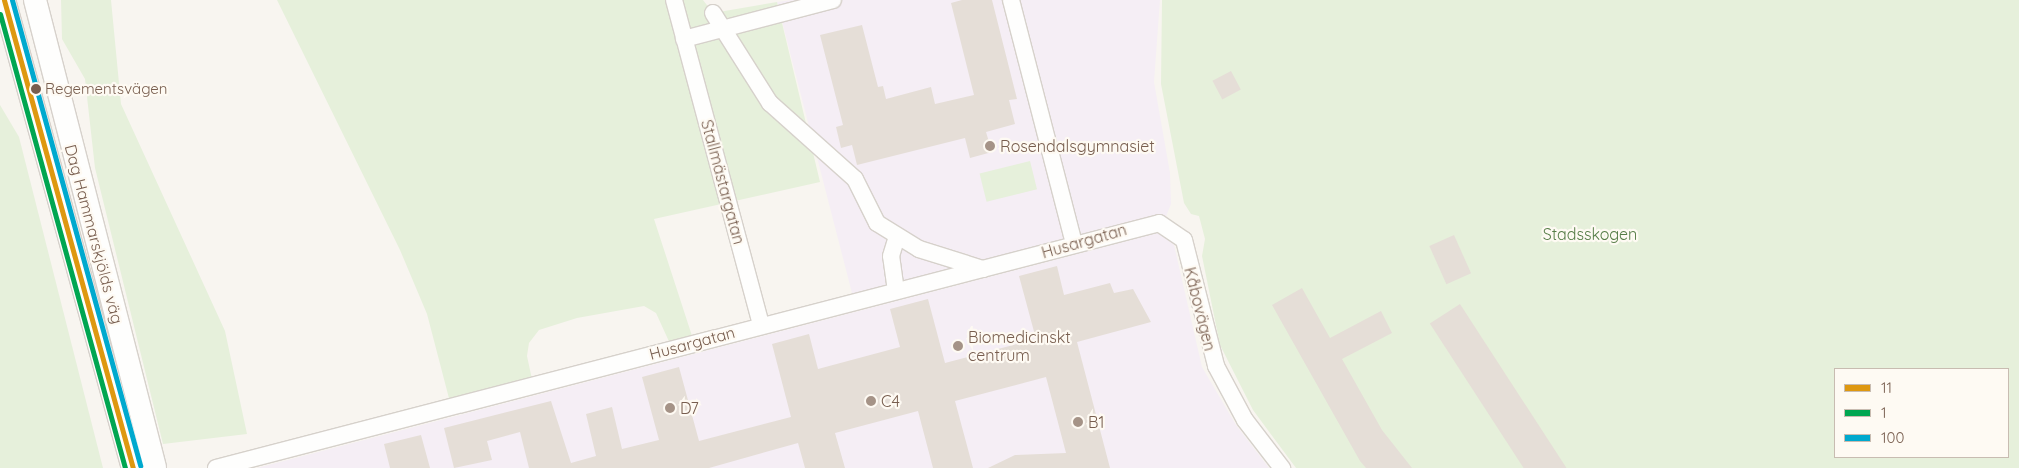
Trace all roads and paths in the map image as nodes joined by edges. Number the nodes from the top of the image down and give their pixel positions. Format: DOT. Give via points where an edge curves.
graph roads {
  1 [pos="4,0"];
  2 [pos="35,0"];
  3 [pos="674,0"];
  4 [pos="833,0"];
  5 [pos="1011,0"];
  6 [pos="712,13"];
  7 [pos="723,29"];
  8 [pos="684,39"];
  9 [pos="1169,225"];
  10 [pos="896,240"];
  11 [pos="1074,243"];
  12 [pos="983,269"];
  13 [pos="896,291"];
  14 [pos="761,325"];
  15 [pos="133,468"];
  16 [pos="155,468"];
  17 [pos="216,468"];
  18 [pos="1282,468"];
  1 -- 15 [label="main road, Dag Hammarskjölds väg"];
  2 -- 16 [label="main road, Dag Hammarskjölds väg"];
  3 -- 8 [label="street, Stallmästargatan"];
  4 -- 7 [label="street"];
  5 -- 11 [label="street"];
  6 -- 7 [label="street"];
  7 -- 8 [label="street"];
  7 -- 10 [label="street" via="770,103 855,179 877,224"];
  8 -- 14 [label="street, Stallmästargatan"];
  9 -- 11 [label="street, Husargatan" via="1147,224"];
  9 -- 18 [label="street, Kåbovägen" via="1184,240 1207,342 1226,389"];
  10 -- 12 [label="street"];
  10 -- 13 [label="street" via="891,256"];
  11 -- 12 [label="street, Husargatan"];
  12 -- 13 [label="street, Husargatan"];
  13 -- 14 [label="street, Husargatan"];
  14 -- 17 [label="street, Husargatan"];
}
